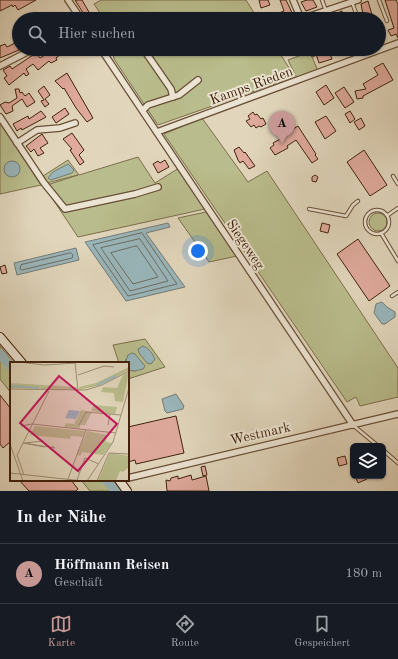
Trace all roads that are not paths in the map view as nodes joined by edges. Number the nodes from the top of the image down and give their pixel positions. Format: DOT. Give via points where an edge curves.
graph roads {
  1 [pos="68,0"];
  2 [pos="293,0"];
  3 [pos="322,0"];
  4 [pos="358,0"];
  5 [pos="379,0"];
  6 [pos="352,1"];
  7 [pos="76,12"];
  8 [pos="298,12"];
  9 [pos="326,12"];
  10 [pos="356,12"];
  11 [pos="384,12"];
  12 [pos="398,43"];
  13 [pos="386,47"];
  14 [pos="19,56"];
  15 [pos="106,56"];
  16 [pos="148,56"];
  17 [pos="363,56"];
  18 [pos="0,66"];
  19 [pos="198,80"];
  20 [pos="173,97"];
  21 [pos="143,110"];
  22 [pos="0,117"];
  23 [pos="75,123"];
  24 [pos="157,132"];
  25 [pos="17,143"];
  26 [pos="393,176"];
  27 [pos="398,184"];
  28 [pos="158,187"];
  29 [pos="358,202"];
  30 [pos="398,208"];
  31 [pos="309,209"];
  32 [pos="388,215"];
  33 [pos="381,233"];
  34 [pos="398,261"];
  35 [pos="398,292"];
  36 [pos="392,296"];
  37 [pos="0,337"];
  38 [pos="21,362"];
  39 [pos="398,414"];
  40 [pos="353,425"];
  41 [pos="374,443"];
  42 [pos="386,453"];
  43 [pos="398,463"];
  44 [pos="129,478"];
  45 [pos="122,481"];
  46 [pos="127,491"];
  1 -- 7 [label="street"];
  2 -- 8 [label="street"];
  3 -- 9 [label="lane"];
  4 -- 6 [label="street"];
  5 -- 11 [label="lane"];
  6 -- 9 [label="street"];
  6 -- 10 [label="lane"];
  12 -- 13 [label="street, Kamps Rieden"];
  14 -- 18 [label="street"];
  15 -- 21 [label="street, Siegeweg"];
  16 -- 20 [label="street" via="171,89"];
  17 -- 24 [label="street, Kamps Rieden"];
  19 -- 20 [label="street"];
  20 -- 21 [label="street" via="148,105"];
  21 -- 24 [label="street, Siegeweg"];
  22 -- 25 [label="street"];
  23 -- 25 [label="street" via="60,128 37,130"];
  24 -- 40 [label="street, Siegeweg"];
  25 -- 28 [label="street" via="65,209"];
  26 -- 27 [label="lane"];
  29 -- 31 [label="lane" via="346,216"];
  30 -- 32 [label="lane"];
  32 -- 33 [label="lane" via="389,226"];
  32 -- 33 [label="lane" via="383,211 372,211 368,214 366,226 370,231"];
  33 -- 34 [label="lane"];
  35 -- 36 [label="lane"];
  37 -- 38 [label="main road"];
  39 -- 40 [label="street, Westmark"];
  40 -- 41 [label="lane, Siegeweg"];
  40 -- 44 [label="street, Westmark"];
  42 -- 43 [label="lane"];
  45 -- 46 [label="main road"];
}
